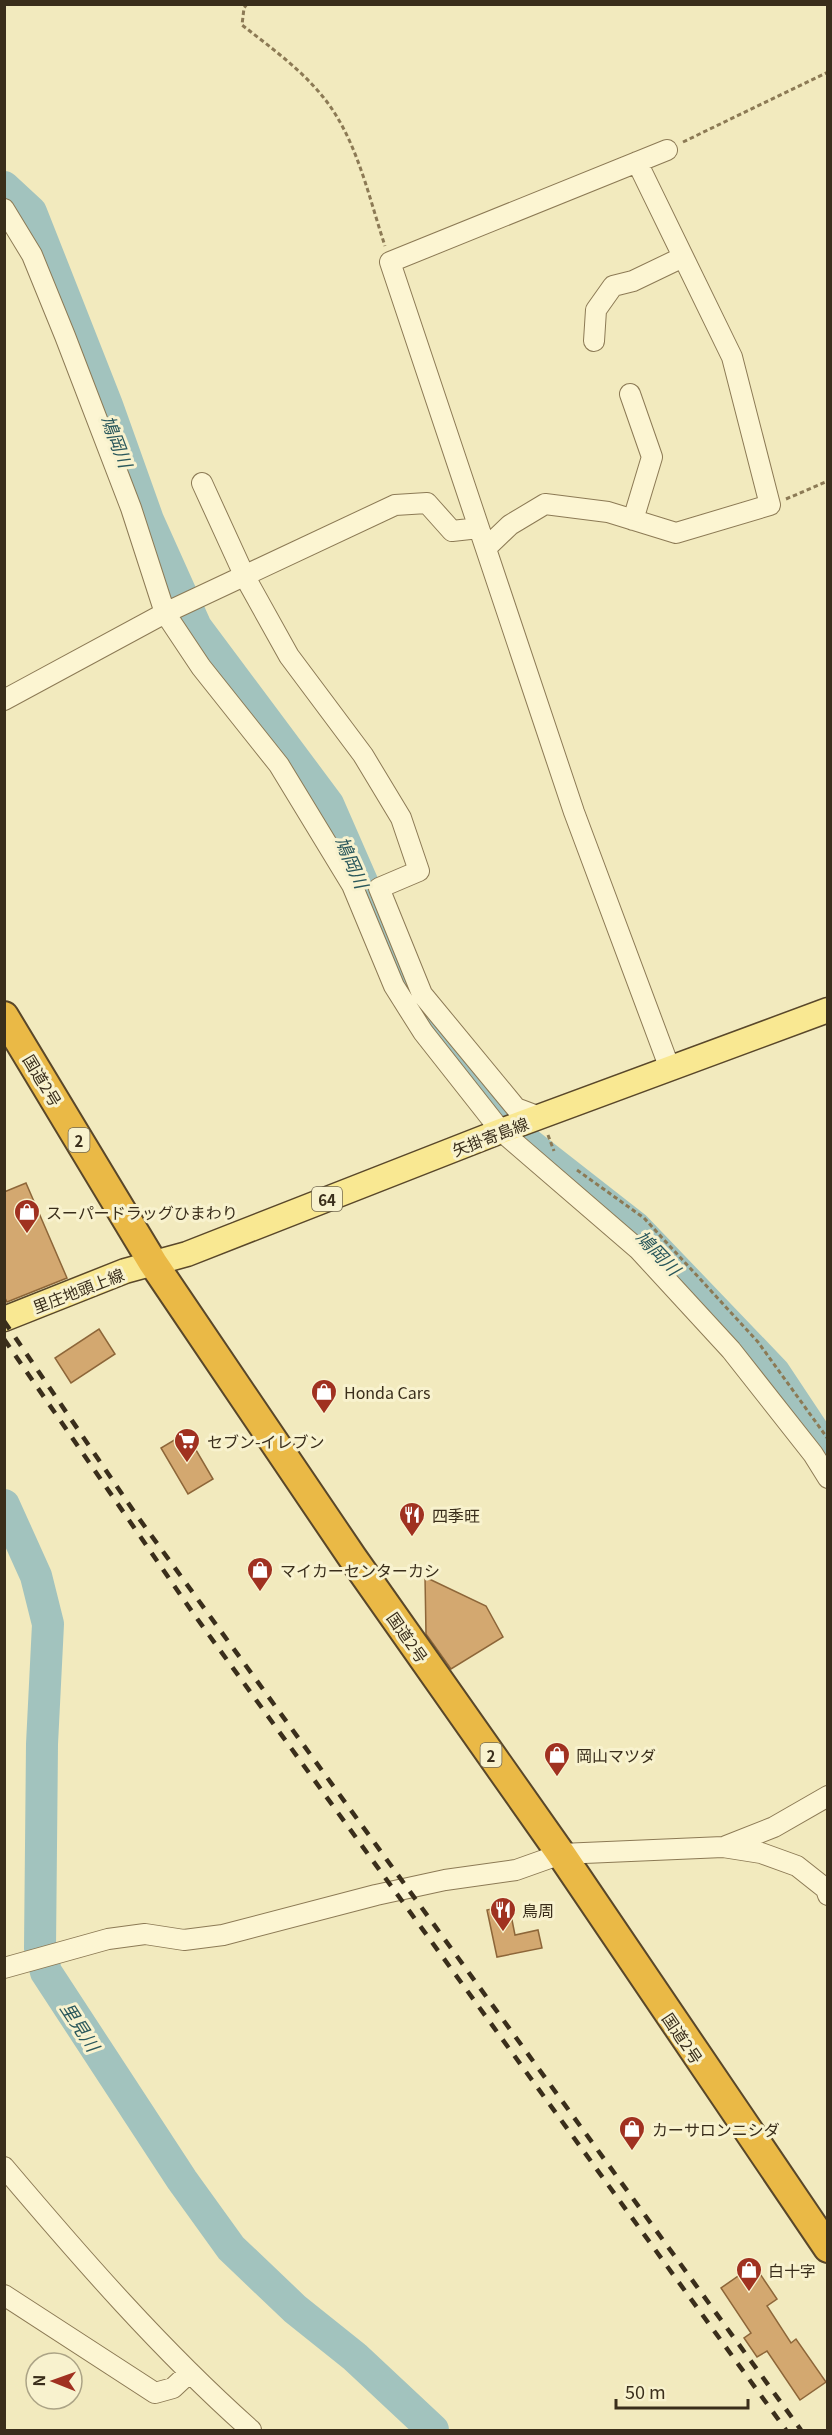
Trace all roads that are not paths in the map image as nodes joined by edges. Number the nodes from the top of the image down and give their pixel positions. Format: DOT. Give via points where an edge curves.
graph roads {
  1 [pos="667,150"];
  2 [pos="638,162"];
  3 [pos="4,210"];
  4 [pos="683,256"];
  5 [pos="594,341"];
  6 [pos="630,394"];
  7 [pos="202,483"];
  8 [pos="633,520"];
  9 [pos="479,528"];
  10 [pos="486,548"];
  11 [pos="245,577"];
  12 [pos="165,613"];
  13 [pos="4,700"];
  14 [pos="828,1011"];
  15 [pos="4,1016"];
  16 [pos="670,1069"];
  17 [pos="535,1119"];
  18 [pos="501,1131"];
  19 [pos="153,1263"];
  20 [pos="4,1319"];
  21 [pos="828,1478"];
  22 [pos="828,1796"];
  23 [pos="723,1847"];
  24 [pos="561,1854"];
  25 [pos="828,1895"];
  26 [pos="4,1968"];
  27 [pos="4,2168"];
  28 [pos="828,2248"];
  29 [pos="4,2295"];
  30 [pos="189,2373"];
  31 [pos="251,2430"];
  1 -- 2 [label="street"];
  2 -- 4 [label="street"];
  2 -- 9 [label="street" via="390,262"];
  3 -- 12 [label="street" via="33,255 131,508"];
  4 -- 5 [label="street" via="633,281 613,286 596,310"];
  4 -- 8 [label="street" via="732,357 770,505 676,533"];
  6 -- 8 [label="street" via="652,457"];
  7 -- 11 [label="street"];
  8 -- 10 [label="street" via="545,504 510,525"];
  9 -- 10 [label="street"];
  9 -- 11 [label="street" via="452,531 427,503 395,505"];
  10 -- 16 [label="street" via="574,812"];
  11 -- 12 [label="street"];
  11 -- 17 [label="street" via="290,656 363,755 400,818 419,871 379,888 422,994 516,1108"];
  12 -- 13 [label="street"];
  12 -- 18 [label="street" via="201,667 279,765 352,885 394,986 423,1032"];
  14 -- 16 [label="main road, 矢掛寄島線 / 64"];
  15 -- 19 [label="highway, 国道2号 / 2"];
  16 -- 17 [label="main road, 矢掛寄島線 / 64"];
  17 -- 18 [label="main road, 矢掛寄島線 / 64"];
  18 -- 19 [label="main road, 矢掛寄島線 / 64" via="187,1254"];
  18 -- 21 [label="street" via="639,1250 731,1350"];
  19 -- 20 [label="main road, 里庄地頭上線"];
  19 -- 24 [label="highway, 国道2号 / 2" via="352,1557"];
  22 -- 23 [label="street" via="774,1827"];
  23 -- 24 [label="street"];
  23 -- 25 [label="street" via="761,1853 797,1866 826,1889"];
  24 -- 26 [label="street" via="516,1870 387,1892 223,1935 184,1940 145,1934 108,1939"];
  24 -- 28 [label="highway, 国道2号 / 2"];
  27 -- 30 [label="street"];
  29 -- 30 [label="street" via="154,2393 173,2388"];
  30 -- 31 [label="street"];
}
